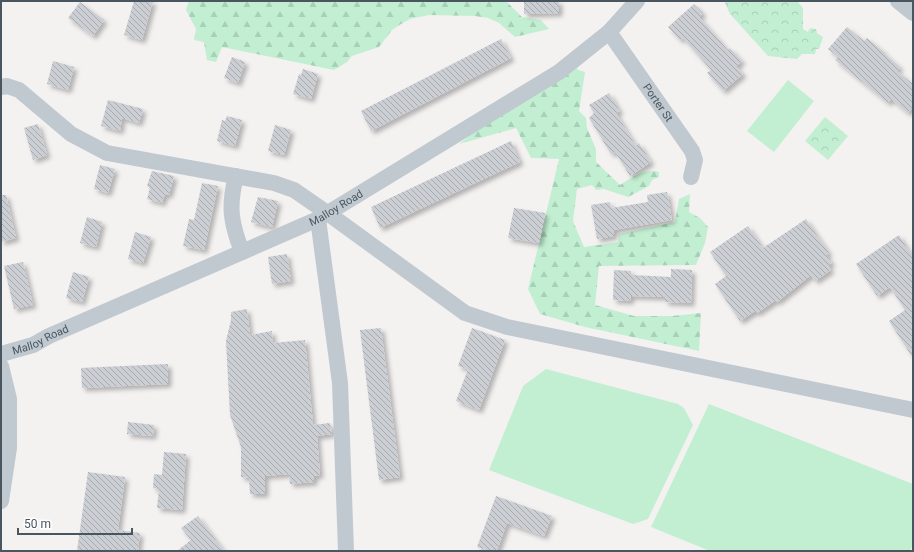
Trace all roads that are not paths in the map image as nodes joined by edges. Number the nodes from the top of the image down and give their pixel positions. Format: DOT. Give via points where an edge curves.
graph roads {
  1 [pos="637,1"];
  2 [pos="898,1"];
  3 [pos="913,13"];
  4 [pos="609,32"];
  5 [pos="1,87"];
  6 [pos="236,176"];
  7 [pos="691,176"];
  8 [pos="323,216"];
  9 [pos="242,252"];
  10 [pos="1,354"];
  11 [pos="1,366"];
  12 [pos="913,410"];
  13 [pos="1,501"];
  14 [pos="346,551"];
  1 -- 4 [label="lane, Malloy Road"];
  2 -- 3 [label="lane"];
  4 -- 7 [label="lane, Porter St" via="692,151 695,160"];
  4 -- 8 [label="lane, Malloy Road" via="559,72"];
  5 -- 6 [label="lane" via="8,86 19,90 71,134 107,153"];
  6 -- 8 [label="lane" via="274,183 294,190"];
  6 -- 9 [label="lane" via="231,209 232,223"];
  8 -- 9 [label="lane, Malloy Road"];
  8 -- 12 [label="lane" via="465,313 507,327"];
  8 -- 14 [label="lane" via="340,383"];
  9 -- 10 [label="lane, Malloy Road" via="33,345"];
  11 -- 13 [label="lane" via="9,399 9,448"];
}
